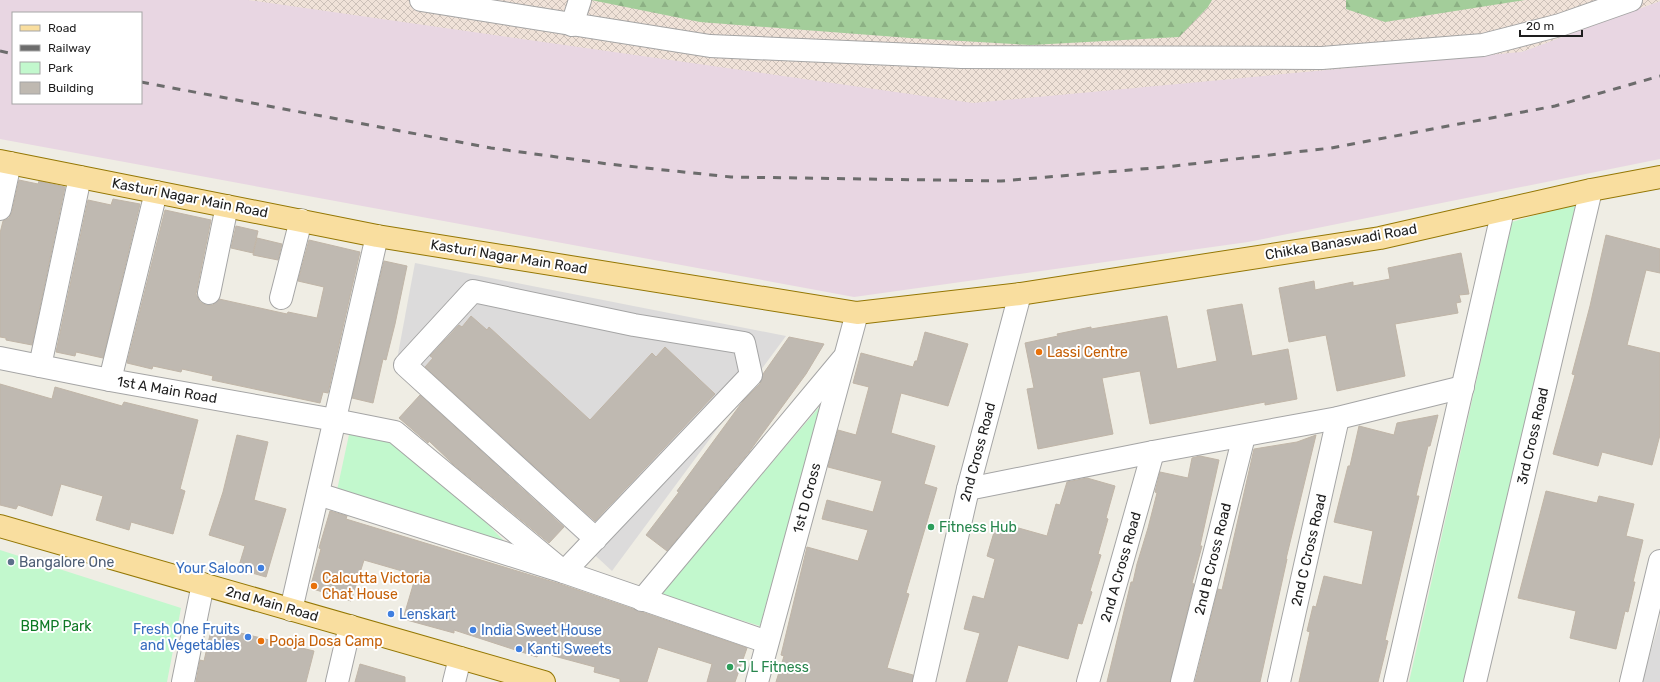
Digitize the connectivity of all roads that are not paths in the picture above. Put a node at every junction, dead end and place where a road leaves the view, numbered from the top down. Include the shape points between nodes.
1 (421, 0) edge
2 (580, 0) edge
3 (1631, 0) edge
4 (572, 25) junction
5 (5, 162) edge
6 (80, 177) junction
7 (1660, 177) edge
8 (1591, 190) junction
9 (156, 192) junction
10 (227, 206) junction
11 (0, 208) edge
12 (1503, 210) junction
13 (301, 220) junction
14 (377, 236) junction
15 (209, 293) dead end
16 (1020, 294) junction
17 (281, 298) dead end
18 (857, 313) junction
19 (847, 354) junction
20 (0, 358) edge
21 (40, 366) junction
22 (110, 380) junction
23 (1463, 387) junction
24 (1338, 418) junction
25 (335, 420) junction
26 (1244, 436) junction
27 (1153, 452) junction
28 (968, 489) junction
29 (318, 494) junction
30 (0, 526) edge
31 (596, 539) junction
32 (1660, 560) edge
33 (564, 572) junction
34 (203, 584) junction
35 (642, 600) junction
36 (291, 610) junction
37 (350, 626) junction
38 (767, 642) junction
39 (460, 658) junction
40 (184, 682) edge
41 (337, 682) edge
42 (454, 682) edge
43 (540, 682) edge
44 (757, 682) edge
45 (924, 682) edge
46 (1088, 682) edge
47 (1182, 682) edge
48 (1279, 682) edge
49 (1395, 682) edge
50 (1475, 682) edge
51 (1631, 682) edge

1 - 4 street
2 - 4 street
3 - 4 street via 1560,25 1483,45 1322,58 960,57 749,48 710,46
5 - 6 main road, Kasturi Nagar Main Road
5 - 11 street
6 - 9 main road, Kasturi Nagar Main Road
6 - 21 street
7 - 8 main road, Chikka Banaswadi Road
8 - 12 main road, Chikka Banaswadi Road
8 - 50 street, 3rd Cross Road
9 - 10 main road, Kasturi Nagar Main Road
9 - 22 street
10 - 13 main road, Kasturi Nagar Main Road
10 - 15 street
12 - 16 main road, Chikka Banaswadi Road via 1380,238
12 - 23 street
13 - 14 main road, Kasturi Nagar Main Road
13 - 17 street
14 - 18 main road, Kasturi Nagar Main Road
14 - 25 street
16 - 18 main road, Kasturi Nagar Main Road
16 - 28 street, 2nd Cross Road
18 - 19 street, 1st D Cross
19 - 35 street
19 - 38 street, 1st D Cross
20 - 21 street, 1st A Main Road
21 - 22 street, 1st A Main Road
22 - 25 street, 1st A Main Road
23 - 24 street
23 - 49 street
24 - 26 street
24 - 48 street, 2nd C Cross Road
25 - 29 street
25 - 33 street, 1st A Main Road via 395,432
26 - 27 street
26 - 47 street, 2nd B Cross Road
27 - 28 street
27 - 46 street, 2nd A Cross Road
28 - 45 street, 2nd Cross Road
29 - 33 street
29 - 36 street
30 - 34 main road, 2nd Main Road
31 - 31 street via 751,375 744,343 634,325 473,291 405,365
31 - 33 street
32 - 51 street
33 - 35 street
34 - 36 main road, 2nd Main Road
34 - 40 street
35 - 38 street
36 - 37 main road, 2nd Main Road
37 - 39 main road, 2nd Main Road
37 - 41 street
38 - 44 street, 1st D Cross
39 - 42 street
39 - 43 main road, 2nd Main Road

